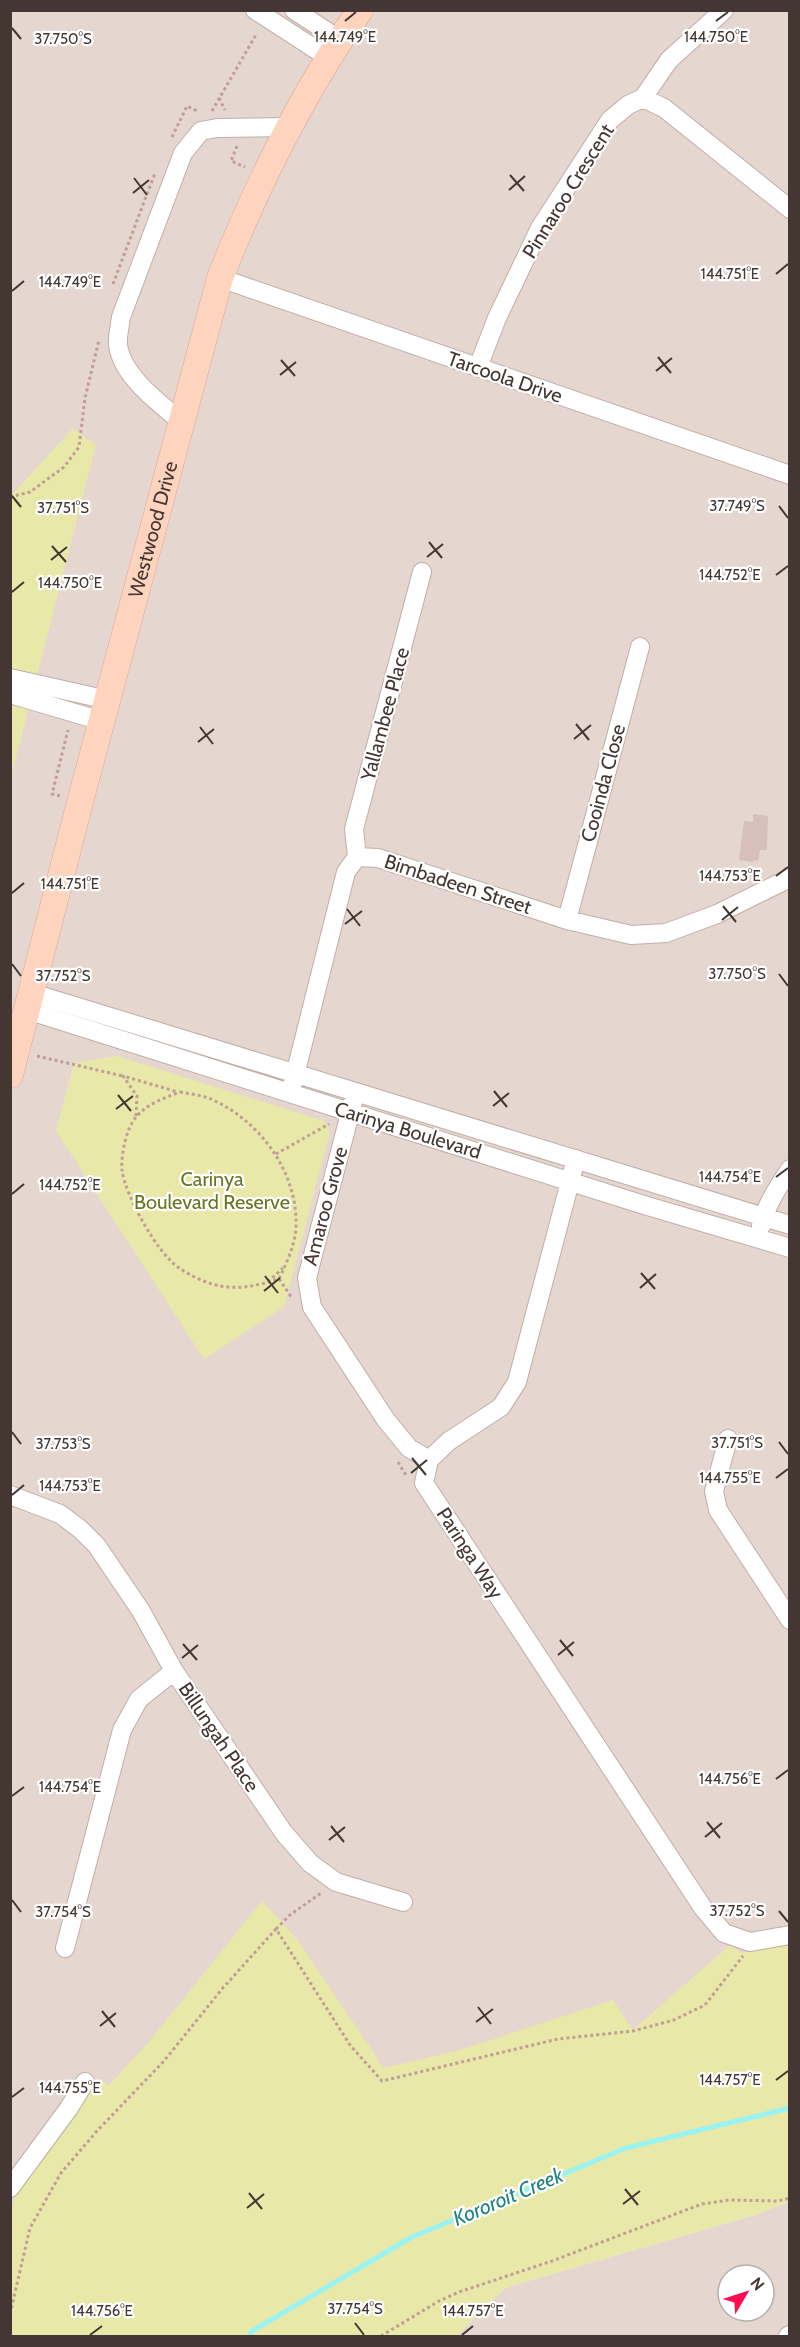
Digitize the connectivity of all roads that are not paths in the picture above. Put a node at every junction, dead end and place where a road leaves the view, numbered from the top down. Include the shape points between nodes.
1 (255, 10) edge
2 (294, 10) edge
3 (360, 10) edge
4 (724, 10) edge
5 (334, 49) junction
6 (643, 98) junction
7 (289, 127) junction
8 (789, 208) edge
9 (220, 278) junction
10 (478, 367) junction
11 (182, 423) junction
12 (789, 476) edge
13 (422, 572) dead end
14 (640, 647) dead end
15 (10, 678) edge
16 (10, 694) edge
17 (105, 710) junction
18 (357, 857) junction
19 (789, 878) edge
20 (567, 920) junction
21 (30, 1002) junction
22 (296, 1073) junction
23 (10, 1076) edge
24 (357, 1092) junction
25 (291, 1093) junction
26 (343, 1116) junction
27 (576, 1159) junction
28 (789, 1169) edge
29 (570, 1180) junction
30 (763, 1216) junction
31 (789, 1225) edge
32 (758, 1238) junction
33 (789, 1248) edge
34 (728, 1438) dead end
35 (429, 1461) junction
36 (10, 1495) edge
37 (789, 1620) edge
38 (174, 1671) junction
39 (403, 1902) dead end
40 (789, 1935) edge
41 (65, 1948) dead end
42 (85, 2082) dead end
43 (10, 2188) edge

1 - 5 street
2 - 5 street
3 - 5 street, Westwood Drive
4 - 6 street via 669,60
5 - 7 street, Westwood Drive
6 - 8 street via 664,108
6 - 10 street, Pinnaroo Crescent via 610,120 540,228
7 - 9 street, Westwood Drive
7 - 11 street via 201,131 183,153 121,317 118,346 128,371
9 - 10 street, Tarcoola Drive
9 - 11 street, Westwood Drive
10 - 12 street, Tarcoola Drive
11 - 17 street, Westwood Drive
13 - 18 street, Yallambee Place via 354,828
14 - 20 street, Cooinda Close
15 - 17 street
16 - 17 street
17 - 21 street, Westwood Drive
18 - 20 street, Bimbadeen Street via 378,858
18 - 22 street, Bimbadeen Street via 346,872
19 - 20 street, Bimbadeen Street via 717,914 666,933 631,935
21 - 22 street, Carinya Boulevard
21 - 23 street, Westwood Drive
21 - 25 street, Carinya Boulevard
22 - 24 street, Carinya Boulevard
22 - 25 street, Bimbadeen Street
24 - 26 street, Amaroo Grove
24 - 27 street, Carinya Boulevard
25 - 26 street, Carinya Boulevard
26 - 29 street, Carinya Boulevard
26 - 35 street, Amaroo Grove via 307,1278 312,1307 386,1420 409,1448
27 - 29 street
27 - 30 street, Carinya Boulevard
28 - 30 street
29 - 32 street, Carinya Boulevard
29 - 35 street via 517,1382 501,1407 449,1441
30 - 31 street, Carinya Boulevard
30 - 32 street
32 - 33 street, Carinya Boulevard
34 - 37 street via 714,1491 718,1510
35 - 40 street, Paringa Way via 424,1483 697,1898 724,1933 750,1942
36 - 38 street, Billungah Place via 60,1514 80,1528 141,1611
38 - 39 street, Billungah Place via 284,1833 310,1863 336,1882
38 - 41 street via 139,1700 122,1730
42 - 43 street

